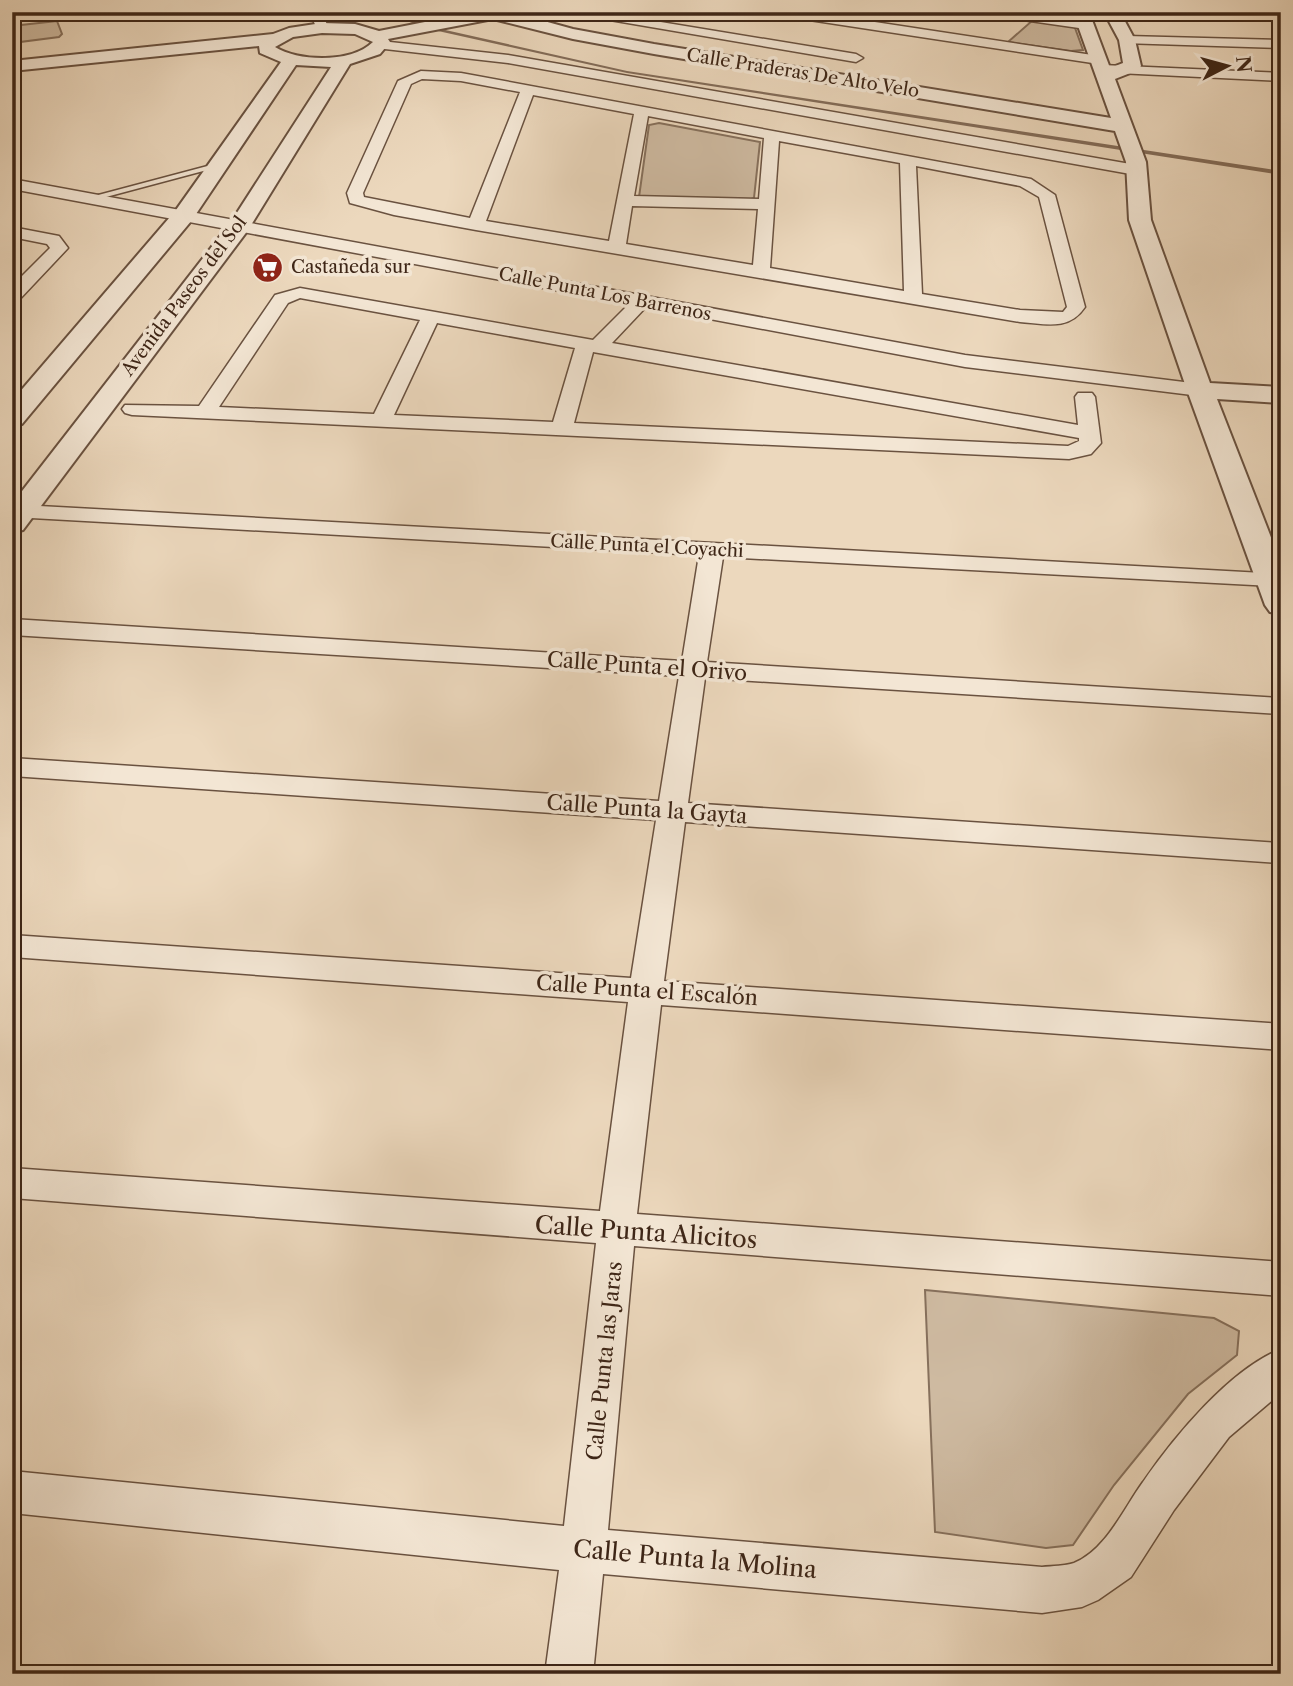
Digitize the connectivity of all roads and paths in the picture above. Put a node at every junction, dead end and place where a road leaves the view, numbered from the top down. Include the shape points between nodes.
1 (309, 12) edge
2 (449, 12) edge
3 (783, 12) edge
4 (996, 12) edge
5 (1112, 12) edge
6 (1202, 12) edge
7 (488, 14) edge
8 (606, 14) edge
9 (1281, 14) edge
10 (919, 18) dead end
11 (1084, 18) edge
12 (322, 28) junction
13 (900, 31) junction
14 (384, 34) junction
15 (1127, 40) junction
16 (1281, 44) edge
17 (271, 46) junction
18 (867, 51) junction
19 (291, 60) junction
20 (344, 60) junction
21 (12, 66) edge
22 (1112, 69) junction
23 (823, 76) junction
24 (1281, 77) edge
25 (39, 81) dead end
26 (527, 89) junction
27 (744, 101) junction
28 (642, 111) junction
29 (716, 125) junction
30 (1124, 130) junction
31 (772, 135) junction
32 (908, 160) junction
33 (219, 166) junction
34 (1136, 166) junction
35 (12, 184) edge
36 (91, 198) junction
37 (625, 201) junction
38 (766, 204) junction
39 (184, 215) junction
40 (240, 225) junction
41 (476, 225) junction
42 (12, 232) edge
43 (616, 249) junction
44 (761, 273) junction
45 (20, 280) edge
46 (12, 297) edge
47 (618, 297) junction
48 (913, 298) junction
49 (642, 301) junction
50 (431, 317) junction
51 (585, 345) junction
52 (1200, 390) junction
53 (1281, 395) edge
54 (1086, 397) dead end
55 (132, 410) dead end
56 (205, 413) junction
57 (12, 418) edge
58 (381, 421) junction
59 (562, 429) junction
60 (1091, 434) junction
61 (17, 518) edge
62 (712, 549) junction
63 (1276, 592) edge
64 (12, 627) edge
65 (693, 669) junction
66 (1281, 706) edge
67 (12, 767) edge
68 (672, 810) junction
69 (1281, 853) edge
70 (12, 946) edge
71 (647, 990) junction
72 (1281, 1037) edge
73 (12, 1183) edge
74 (617, 1230) junction
75 (1281, 1279) edge
76 (1281, 1368) edge
77 (12, 1492) edge
78 (585, 1550) junction
79 (569, 1674) edge

1 - 12 street via 319,18
2 - 14 street
3 - 13 street
4 - 11 street
5 - 15 street
6 - 9 street
7 - 14 street
7 - 23 street, Calle Praderas De Alto Velo via 573,34
8 - 18 street
10 - 13 street
11 - 22 street
12 - 14 street
12 - 17 street via 299,31
13 - 18 street
13 - 22 street
14 - 20 street via 372,52
14 - 27 street
15 - 16 street
15 - 22 street
17 - 19 street
17 - 21 street
17 - 25 street
18 - 23 street
19 - 20 street
19 - 33 street
20 - 40 street, Avenida Paseos del Sol
22 - 24 street
22 - 30 street
23 - 30 street, Calle Praderas De Alto Velo
26 - 28 street
26 - 41 street
26 - 41 street via 461,77 411,77 405,81 355,193 356,200 371,206
27 - 29 street
27 - 34 street
28 - 29 street
28 - 37 street
29 - 31 street
30 - 34 street
31 - 32 street
31 - 38 street
32 - 48 street
32 - 48 street via 1011,178 1047,195 1076,306 1069,316 1053,319
33 - 36 lane
33 - 39 street
34 - 52 street via 1140,220
35 - 36 street, Calle Punta Los Barrenos
36 - 39 street, Calle Punta Los Barrenos
37 - 38 street
37 - 43 street
38 - 44 street
39 - 40 street, Calle Punta Los Barrenos
39 - 57 street
40 - 47 street, Calle Punta Los Barrenos
40 - 61 street, Avenida Paseos del Sol
41 - 43 street
42 - 45 street via 58,243 59,248
43 - 44 street
44 - 48 street
45 - 46 street
47 - 49 street, Calle Punta Los Barrenos
47 - 51 street via 595,320
49 - 51 street
49 - 52 street, Calle Punta Los Barrenos via 965,361
50 - 51 street
50 - 56 street via 300,293 287,295
50 - 58 street
51 - 59 street
51 - 60 street
52 - 53 street
52 - 63 street
54 - 60 street
55 - 56 street
56 - 58 street
58 - 59 street
59 - 60 street via 1069,453 1090,443
61 - 62 street, Calle Punta el Coyachi
62 - 63 street, Calle Punta el Coyachi
62 - 65 street, Calle Punta las Jaras
64 - 65 street, Calle Punta el Orivo
65 - 66 street, Calle Punta el Orivo
65 - 68 street, Calle Punta las Jaras
67 - 68 street, Calle Punta la Gayta
68 - 69 street, Calle Punta la Gayta
68 - 71 street, Calle Punta las Jaras
70 - 71 street, Calle Punta el Escalón
71 - 72 street, Calle Punta el Escalón
71 - 74 street, Calle Punta las Jaras
73 - 74 street, Calle Punta Alicitos
74 - 75 street, Calle Punta Alicitos
74 - 78 street, Calle Punta las Jaras
76 - 78 street, Calle Punta la Molina via 1214,1423 1115,1561 1082,1584 1042,1590
77 - 78 street, Calle Punta la Molina
78 - 79 street, Calle Punta las Jaras

